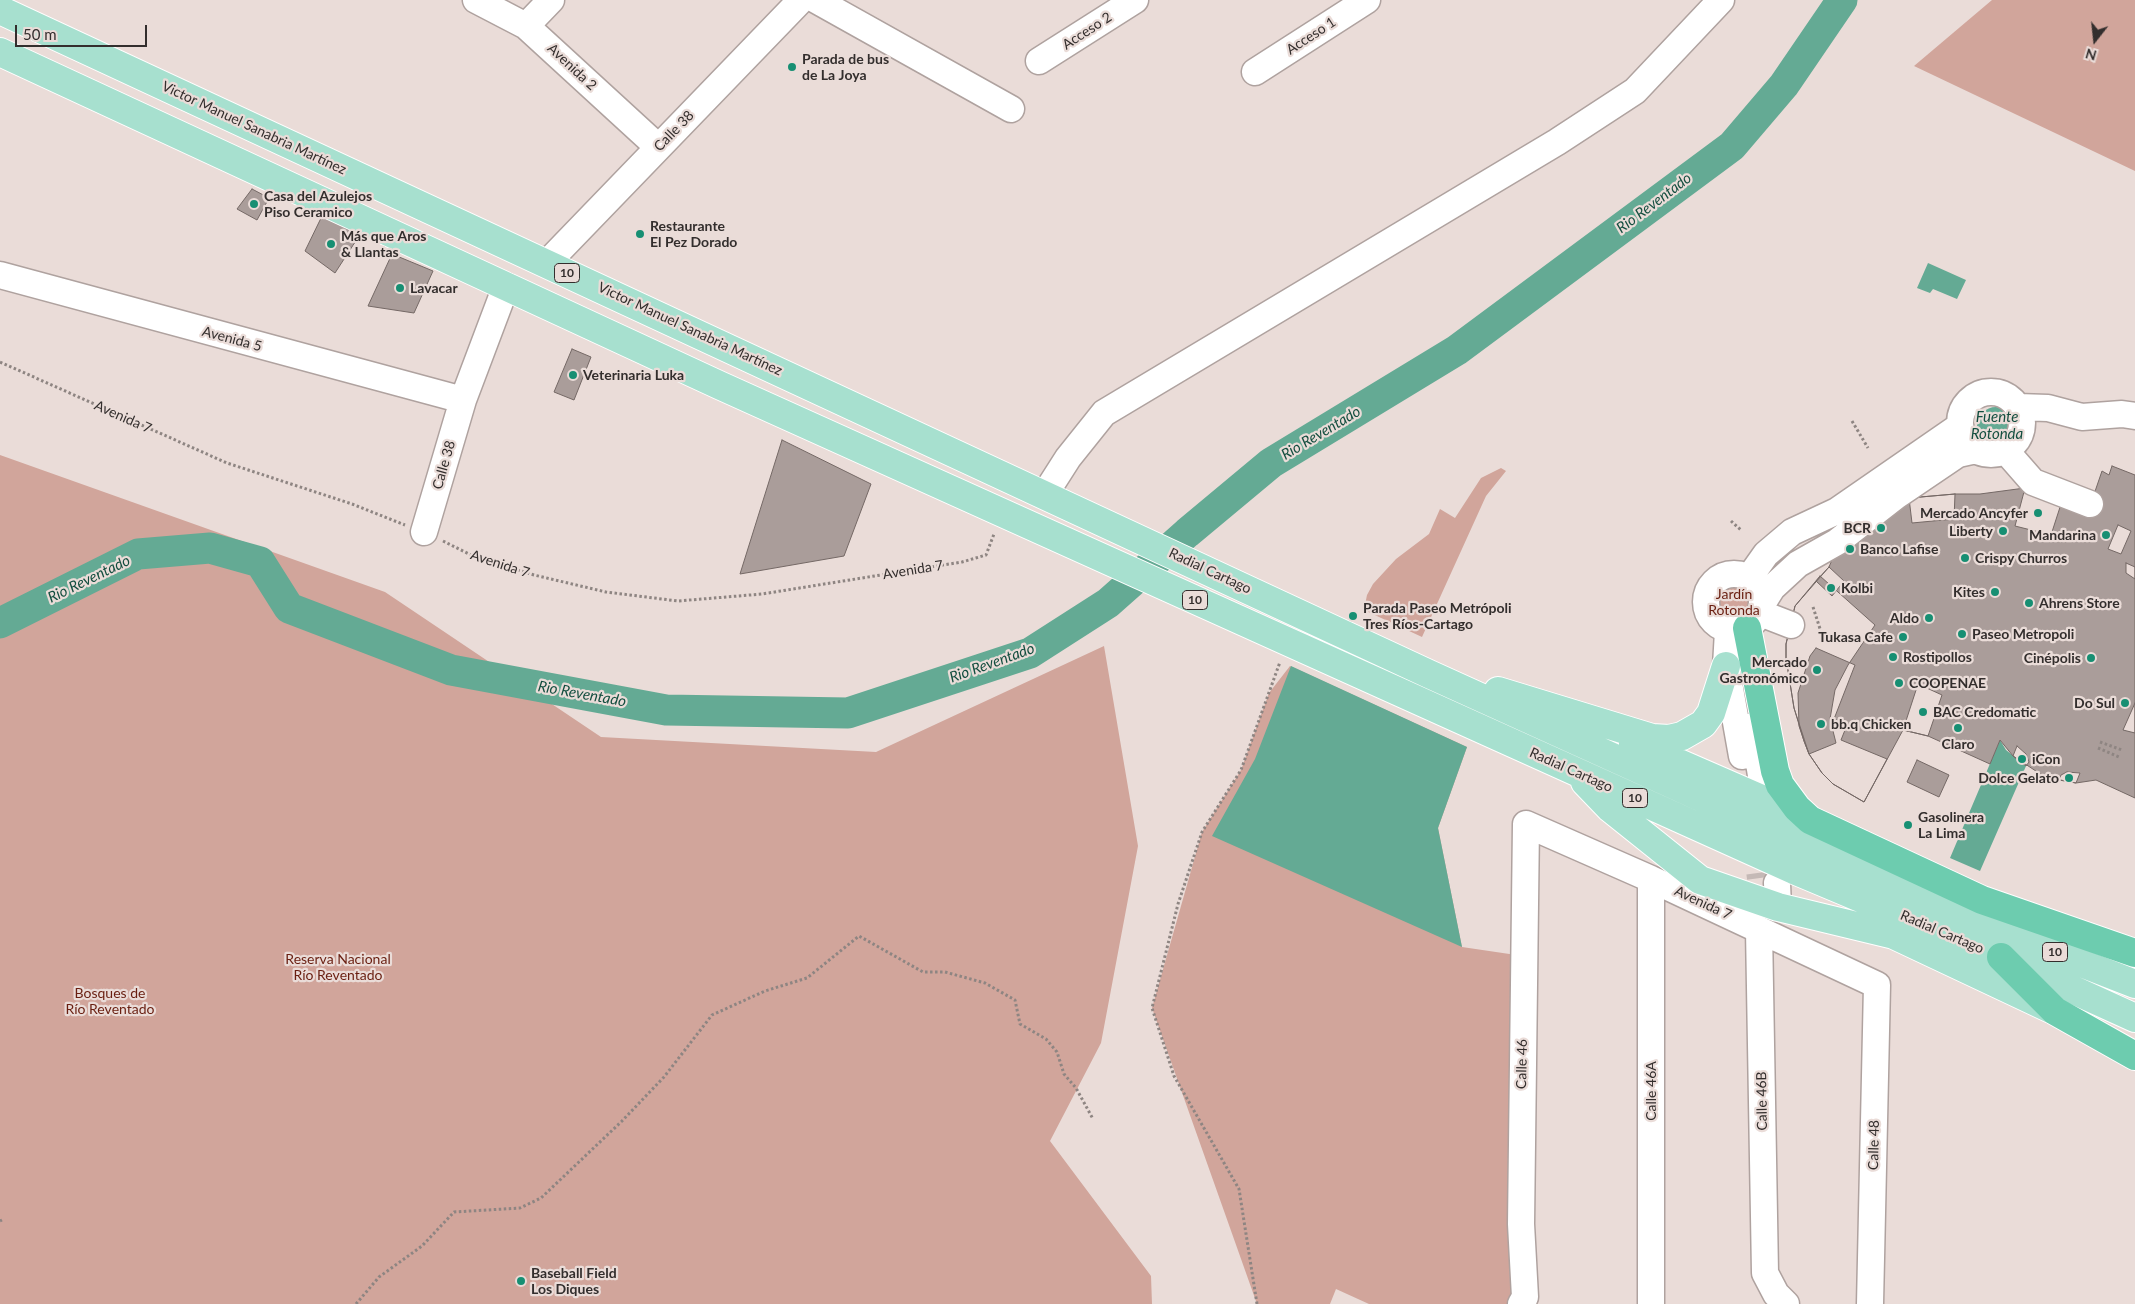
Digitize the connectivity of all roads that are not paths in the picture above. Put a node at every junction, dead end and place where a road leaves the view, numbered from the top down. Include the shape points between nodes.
1 (476, 0) edge
2 (551, 0) edge
3 (801, 0) edge
4 (816, 0) edge
5 (1135, 0) edge
6 (1367, 0) edge
7 (1721, 0) edge
8 (0, 10) edge
9 (526, 26) junction
10 (0, 52) edge
11 (1039, 61) dead end
12 (1255, 72) dead end
13 (1010, 109) dead end
14 (658, 147) junction
15 (547, 263) junction
16 (0, 276) edge
17 (506, 286) junction
18 (719, 385) junction
19 (464, 400) junction
20 (854, 405) junction
21 (2018, 407) junction
22 (2135, 416) edge
23 (1960, 426) junction
24 (1976, 450) junction
25 (2005, 450) junction
26 (1045, 494) junction
27 (2090, 504) dead end
28 (424, 532) road end
29 (1135, 536) joint
30 (1749, 578) junction
31 (1747, 621) junction
32 (1791, 625) dead end
33 (1726, 666) junction
34 (1429, 674) junction
35 (1534, 700) junction
36 (1573, 770) junction
37 (1810, 820) junction
38 (1526, 824) joint
39 (1652, 879) junction
40 (1759, 930) junction
41 (2135, 953) edge
42 (2001, 957) junction
43 (2135, 984) edge
44 (1877, 986) joint
45 (2055, 1011) junction
46 (2135, 1018) edge
47 (2135, 1056) edge
48 (1524, 1302) edge
49 (1650, 1304) edge
50 (1786, 1304) edge
51 (1870, 1304) edge

1 - 9 street, Avenida 2
2 - 9 street
3 - 14 street, Calle 38
4 - 13 street
5 - 11 street, Acceso 2
6 - 12 street, Acceso 1
7 - 26 street via 1635,91 1557,142 1104,414 1068,458
8 - 15 main road, Victor Manuel Sanabria Martínez / 10
9 - 14 street, Avenida 2
10 - 17 main road, 10
14 - 15 street, Calle 38
15 - 20 main road, Victor Manuel Sanabria Martínez / 10
16 - 19 street, Avenida 5
17 - 18 main road, 10
17 - 19 street, Calle 38
18 - 20 main road via 731,378 746,378 771,384 833,412 848,412
18 - 36 main road, Radial Cartago / 10
19 - 28 street, Calle 38
20 - 26 main road, Victor Manuel Sanabria Martínez / 10
21 - 22 street via 2048,408 2082,417
21 - 23 street via 2002,394 1981,393 1965,406
21 - 25 street via 2021,416 2019,436
23 - 24 street via 1963,436
23 - 30 street via 1837,511 1792,532 1766,554
24 - 25 street via 1986,453
24 - 31 street via 1958,454 1837,542 1798,564 1772,588
25 - 27 street via 2033,482
26 - 29 main road, Victor Manuel Sanabria Martínez / 10
29 - 34 main road, Radial Cartago / 10
30 - 31 street via 1761,594
30 - 31 street via 1731,574 1714,581 1705,605 1712,622
31 - 32 street
31 - 33 street
31 - 33 street via 1756,792
31 - 37 highway via 1775,771 1780,785
33 - 35 main road via 1711,713 1703,724 1682,736 1669,739 1652,738
34 - 35 main road
34 - 43 main road, Radial Cartago / 10 via 1974,921
35 - 37 main road
36 - 42 main road, Radial Cartago / 10 via 1794,870
36 - 45 main road via 1610,808 1700,880 1769,892 1894,935
37 - 41 highway via 1982,900
38 - 39 street, Avenida 7
38 - 48 street, Calle 46 via 1521,1214
39 - 40 street, Avenida 7
39 - 49 street, Calle 46A
40 - 44 street, Avenida 7
40 - 50 street, Calle 46B via 1765,1272 1776,1294
42 - 45 highway
42 - 46 main road, Radial Cartago / 10
44 - 51 street, Calle 48
45 - 47 highway

